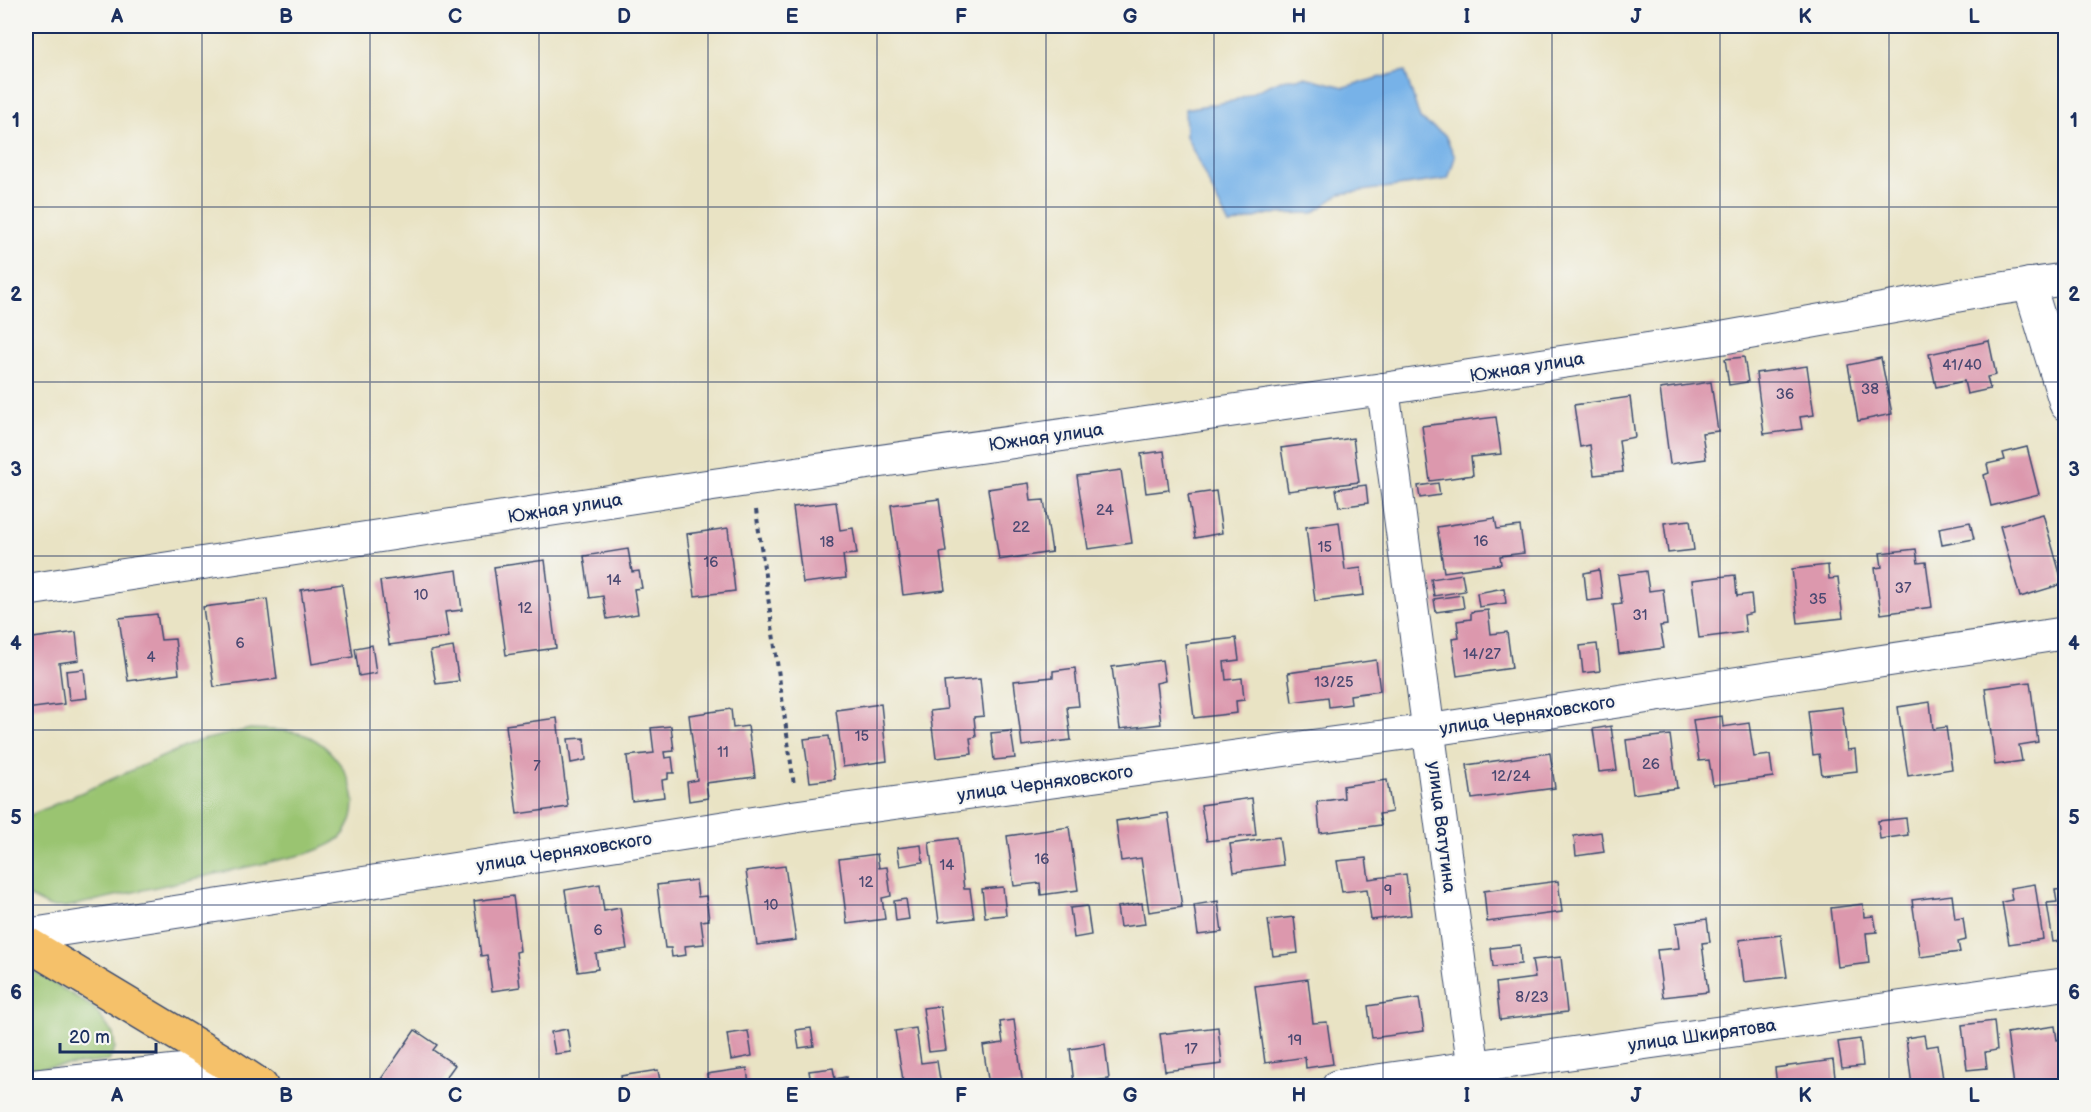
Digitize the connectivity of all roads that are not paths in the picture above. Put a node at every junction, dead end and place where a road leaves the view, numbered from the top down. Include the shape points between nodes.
1 (2066, 279) edge
2 (2029, 284) junction
3 (1383, 389) junction
4 (2066, 405) edge
5 (26, 590) edge
6 (2066, 633) edge
7 (1430, 730) junction
8 (26, 935) edge
9 (26, 943) edge
10 (2066, 984) edge
11 (229, 1065) junction
12 (1475, 1077) edge
13 (32, 1086) edge
14 (261, 1086) edge
15 (1338, 1086) edge

1 - 2 street, Южная улица
2 - 3 street, Южная улица via 1721,338
2 - 4 street
3 - 5 street, Южная улица via 752,479
3 - 7 street, улица Ватутина
6 - 7 street, улица Черняховского
7 - 8 street, улица Черняховского via 799,816
7 - 12 street, улица Ватутина
9 - 11 main road
10 - 12 street, улица Шкирятова
11 - 13 street
11 - 14 main road
12 - 15 street, улица Шкирятова

